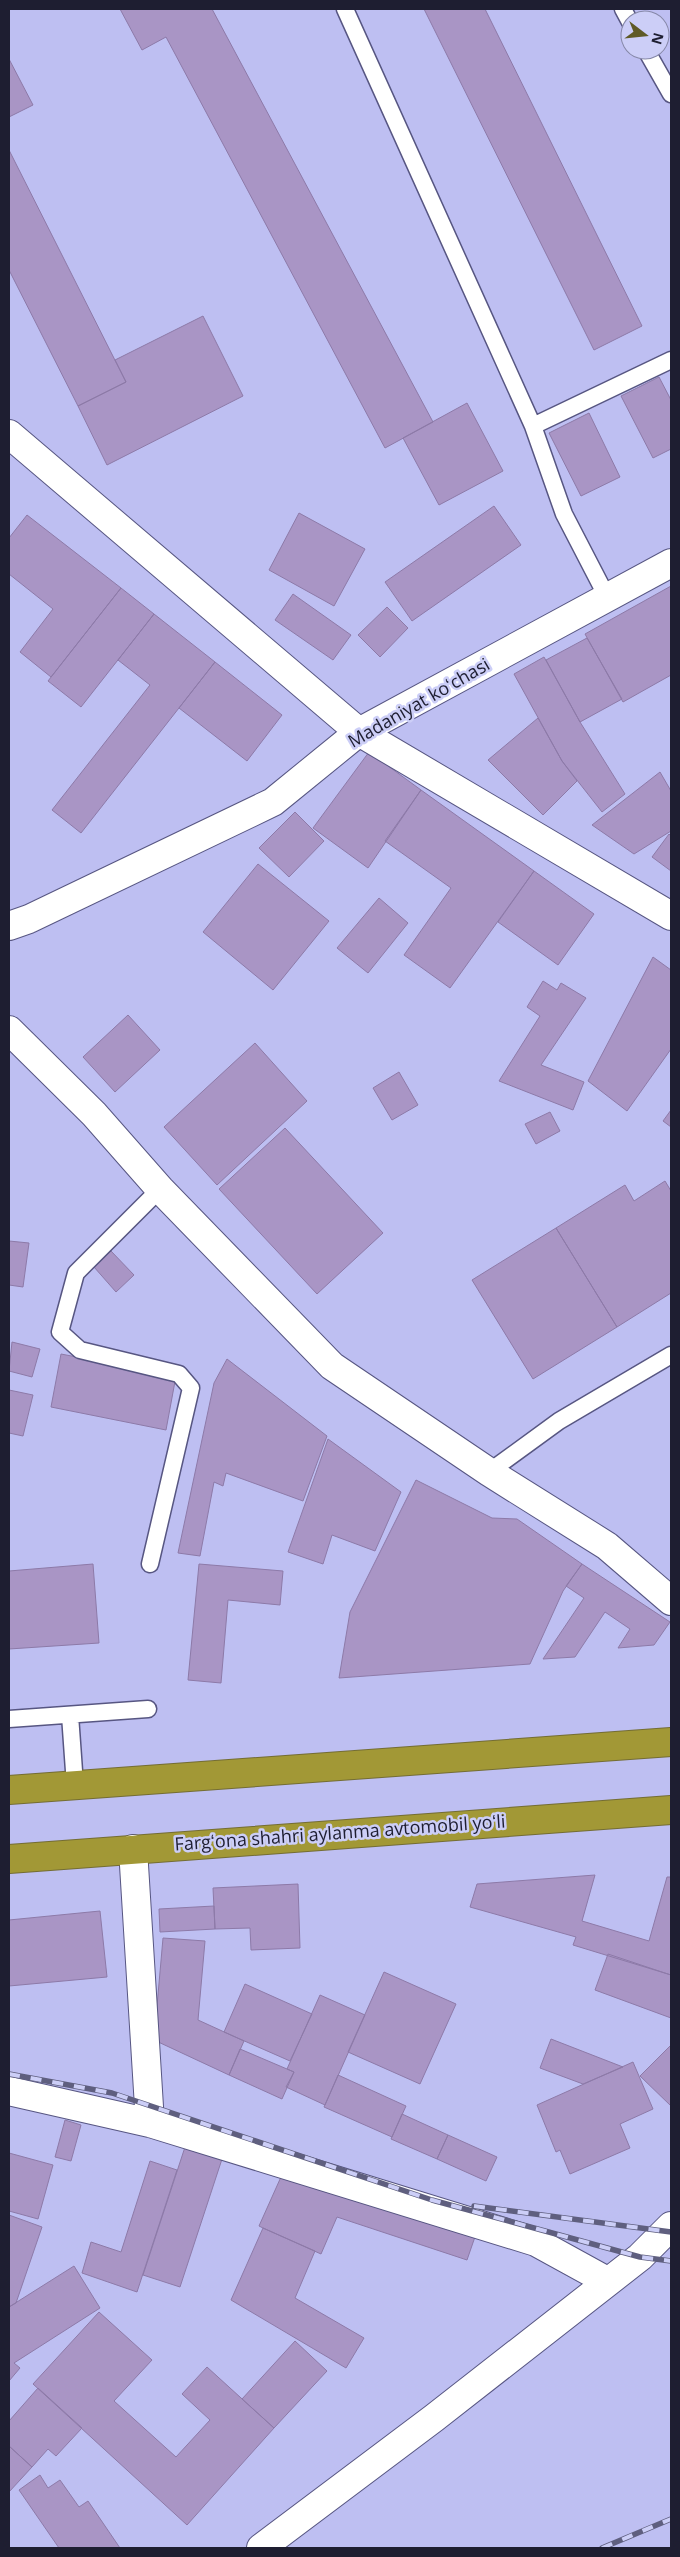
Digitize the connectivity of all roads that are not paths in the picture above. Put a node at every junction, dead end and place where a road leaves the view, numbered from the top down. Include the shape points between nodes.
1 (344, 9) edge
2 (652, 60) edge
3 (671, 94) edge
4 (671, 360) edge
5 (533, 426) junction
6 (9, 434) edge
7 (671, 563) edge
8 (608, 599) junction
9 (359, 732) junction
10 (671, 916) edge
11 (9, 926) edge
12 (9, 1030) edge
13 (160, 1189) junction
14 (671, 1355) edge
15 (489, 1472) junction
16 (150, 1564) dead end
17 (671, 1601) edge
18 (148, 1708) dead end
19 (70, 1715) junction
20 (9, 1719) edge
21 (671, 1742) edge
22 (75, 1784) junction
23 (9, 1790) edge
24 (671, 1810) edge
25 (134, 1849) junction
26 (9, 1859) edge
27 (9, 2090) edge
28 (150, 2123) junction
29 (671, 2226) edge
30 (607, 2281) junction
31 (261, 2548) edge

1 - 5 lane
2 - 3 lane
4 - 5 lane
5 - 8 lane via 564,514
6 - 9 street
7 - 8 street, Madaniyat koʻchasi
8 - 9 street, Madaniyat koʻchasi
9 - 10 street
9 - 11 street, Madaniyat koʻchasi via 273,802
12 - 13 street via 94,1114
13 - 15 street via 332,1366
13 - 16 lane via 76,1274 60,1332 80,1350 178,1374 191,1388
14 - 15 lane via 559,1420
15 - 17 street via 607,1546
18 - 19 lane
19 - 20 lane
19 - 22 lane
21 - 22 highway
22 - 23 highway
24 - 25 highway, Fargʻona shahri aylanma avtomobil yoʻli
25 - 26 highway, Fargʻona shahri aylanma avtomobil yoʻli
25 - 28 street
27 - 28 street
28 - 30 street via 536,2242
29 - 30 street via 640,2257
30 - 31 street via 434,2418

